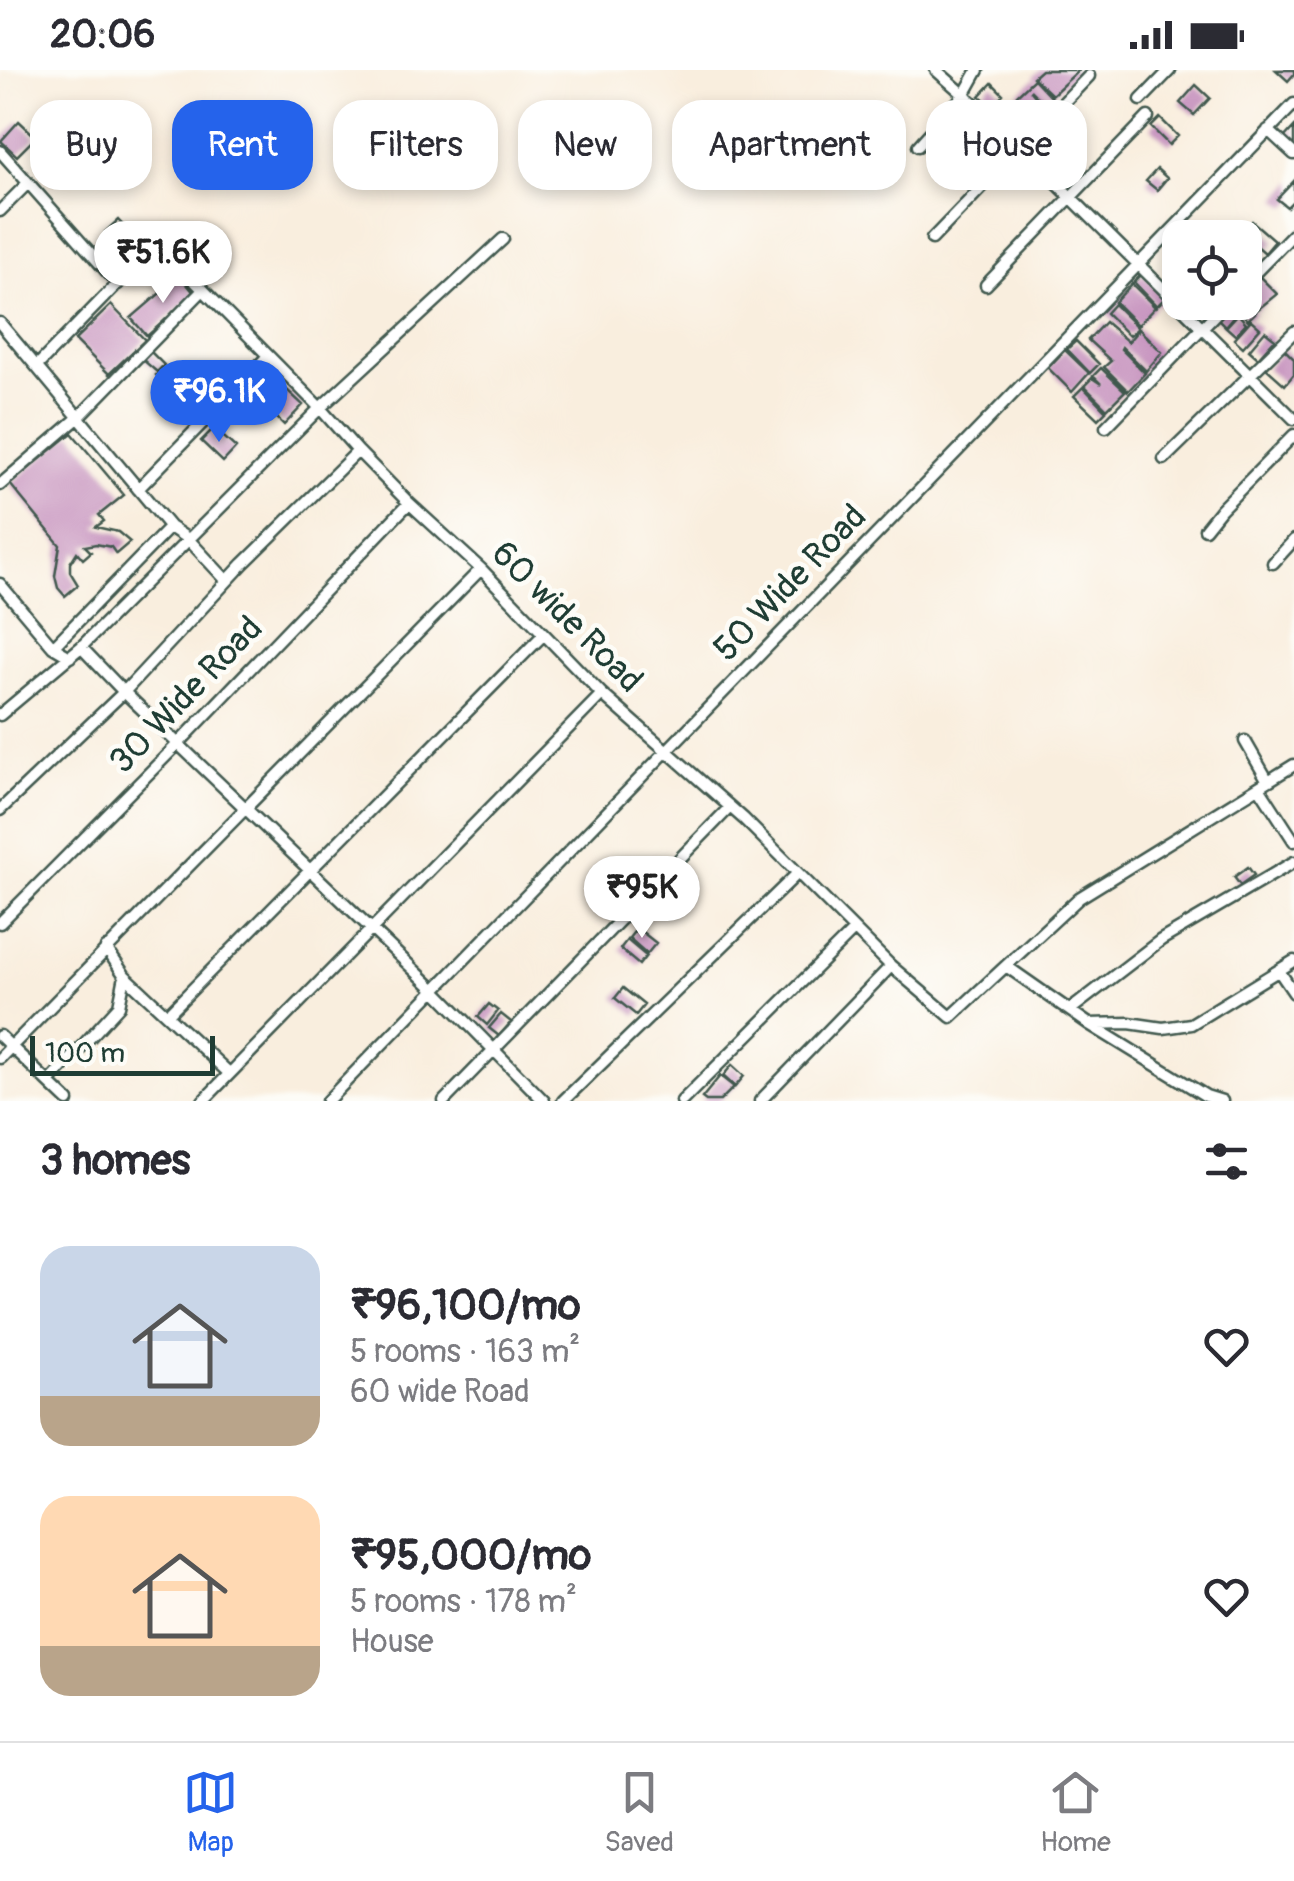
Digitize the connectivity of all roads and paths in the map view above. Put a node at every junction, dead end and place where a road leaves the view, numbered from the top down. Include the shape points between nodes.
1 (936, 70) edge
2 (978, 70) edge
3 (1170, 70) edge
4 (1089, 76) dead end
5 (964, 95) junction
6 (969, 100) edge
7 (1066, 100) edge
8 (1141, 100) dead end
9 (1294, 104) edge
10 (1148, 117) dead end
11 (1268, 130) junction
12 (918, 146) dead end
13 (0, 151) edge
14 (1294, 154) edge
15 (28, 183) junction
16 (979, 190) edge
17 (1064, 190) edge
18 (1071, 197) junction
19 (0, 211) edge
20 (1294, 233) edge
21 (932, 239) dead end
22 (503, 240) dead end
23 (1138, 264) junction
24 (1262, 266) edge
25 (118, 284) junction
26 (986, 285) dead end
27 (202, 290) junction
28 (1210, 320) edge
29 (0, 323) edge
30 (1201, 329) junction
31 (1294, 332) edge
32 (268, 356) junction
33 (37, 366) junction
34 (1250, 377) junction
35 (320, 408) junction
36 (79, 417) junction
37 (1294, 420) edge
38 (1106, 428) dead end
39 (1294, 435) edge
40 (358, 451) junction
41 (1164, 459) dead end
42 (0, 485) edge
43 (138, 488) junction
44 (409, 503) junction
45 (170, 527) junction
46 (1205, 529) dead end
47 (188, 539) junction
48 (1294, 540) edge
49 (1273, 563) dead end
50 (480, 569) junction
51 (227, 581) junction
52 (0, 584) edge
53 (544, 634) junction
54 (53, 647) junction
55 (81, 647) junction
56 (70, 657) junction
57 (124, 692) junction
58 (602, 694) junction
59 (0, 715) edge
60 (1246, 741) dead end
61 (179, 744) junction
62 (666, 751) junction
63 (1294, 765) edge
64 (1264, 784) junction
65 (730, 806) junction
66 (246, 809) junction
67 (0, 810) edge
68 (1294, 841) edge
69 (1294, 862) edge
70 (310, 871) junction
71 (798, 873) junction
72 (0, 923) edge
73 (371, 930) junction
74 (854, 930) junction
75 (106, 948) junction
76 (1294, 961) edge
77 (892, 966) junction
78 (1006, 966) junction
79 (1279, 970) junction
80 (124, 976) junction
81 (434, 989) junction
82 (1294, 993) edge
83 (1070, 1010) junction
84 (167, 1015) junction
85 (1089, 1024) junction
86 (0, 1036) edge
87 (11, 1046) junction
88 (493, 1049) junction
89 (0, 1058) edge
90 (229, 1074) junction
91 (48, 1082) junction
92 (1207, 1098) edge
93 (68, 1101) edge
94 (202, 1101) edge
95 (327, 1101) edge
96 (444, 1101) edge
97 (544, 1101) edge
98 (563, 1101) edge
99 (682, 1101) edge
100 (760, 1101) edge
101 (1222, 1101) edge

1 - 5 street
2 - 5 street
3 - 8 street
4 - 7 street
5 - 6 street
5 - 12 street
9 - 11 street, 50 Wide Road
10 - 18 street
11 - 14 street
11 - 23 street, 50 Wide Road
13 - 15 street
15 - 19 street
15 - 25 street
16 - 21 street
17 - 18 street
18 - 23 street
18 - 26 street
20 - 24 street
22 - 35 street
23 - 30 street
23 - 62 street, 50 Wide Road
25 - 27 street, 60 wide Road via 156,242
25 - 33 street
27 - 32 street, 60 wide Road
27 - 36 street
28 - 30 street
29 - 33 street
30 - 34 street
30 - 38 street
31 - 34 street
32 - 35 street, 60 wide Road
32 - 43 street
33 - 36 street
34 - 37 street
34 - 41 street
35 - 40 street, 60 wide Road
35 - 47 street
36 - 42 street
36 - 43 street
39 - 46 street
40 - 44 street, 60 wide Road
40 - 51 street
43 - 45 street
44 - 50 street, 60 wide Road
44 - 61 street, 30 Wide Road
45 - 47 street
45 - 54 street
47 - 51 street
47 - 55 street
48 - 49 street
50 - 53 street, 60 wide Road
50 - 66 street
51 - 57 street
52 - 54 street
53 - 58 street, 60 wide Road
53 - 70 street
54 - 56 street
55 - 56 street
55 - 57 street
56 - 59 street
57 - 61 street
57 - 67 street
58 - 62 street, 60 wide Road
58 - 73 street
60 - 64 street
61 - 66 street
61 - 72 street, 30 Wide Road
62 - 65 street, 60 wide Road
62 - 81 street, 50 Wide Road
63 - 64 street
64 - 68 street
64 - 78 street via 1079,898
65 - 71 street, 60 wide Road
65 - 88 street
66 - 70 street
66 - 75 street
69 - 83 street via 1161,940
70 - 73 street
70 - 84 street
71 - 74 street, 60 wide Road
71 - 98 street
73 - 81 street
73 - 90 street
74 - 77 street, 60 wide Road
74 - 99 street
75 - 80 street
75 - 87 street
76 - 79 street
77 - 78 street, 60 wide Road via 951,1017
77 - 100 street
78 - 83 street
79 - 82 street
79 - 85 street via 1191,1024
80 - 84 street
80 - 91 street via 119,1006
81 - 88 street
81 - 95 street, 50 Wide Road
83 - 85 street
84 - 90 street
85 - 92 street
86 - 87 street
87 - 89 street
87 - 91 street
88 - 96 street
88 - 97 street
90 - 94 street
91 - 93 street
92 - 101 street

